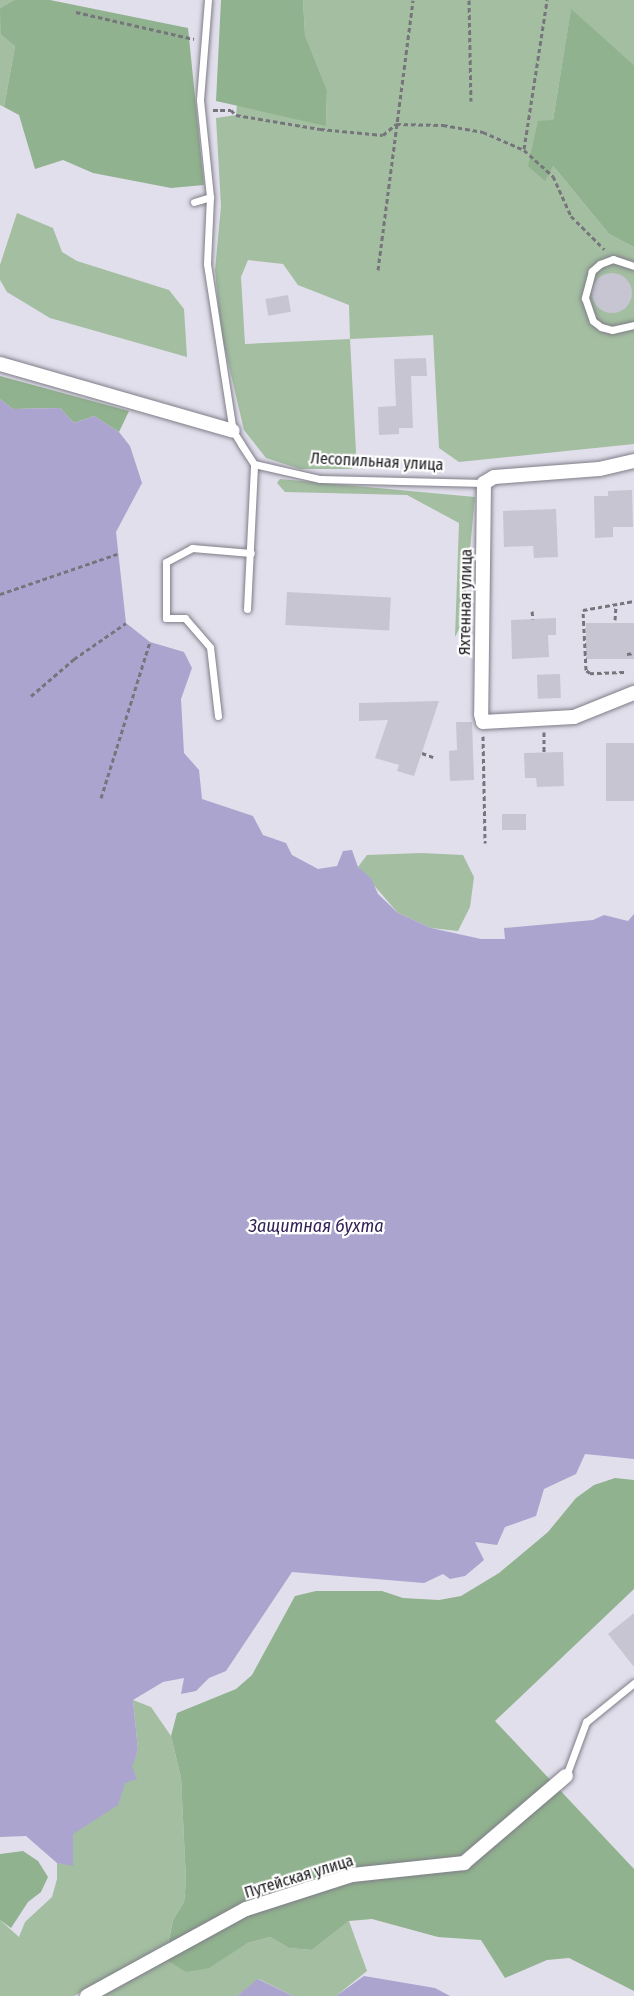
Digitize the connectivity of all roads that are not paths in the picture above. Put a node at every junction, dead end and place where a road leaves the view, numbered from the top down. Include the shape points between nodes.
1 (208, 0) edge
2 (210, 197) junction
3 (195, 202) dead end
4 (634, 266) edge
5 (634, 325) edge
6 (0, 364) edge
7 (233, 430) junction
8 (634, 461) edge
9 (254, 464) junction
10 (484, 483) junction
11 (251, 554) junction
12 (248, 609) dead end
13 (634, 693) edge
14 (218, 716) dead end
15 (634, 1683) edge
16 (566, 1776) joint
17 (87, 1996) edge

1 - 2 lane via 202,111
2 - 3 lane
2 - 7 lane via 207,264 211,306
4 - 5 lane via 613,259 591,271 586,285 588,309 601,327 612,330
6 - 7 street
7 - 9 lane
8 - 10 street, Лесопильная улица via 599,470 494,477
9 - 10 lane, Лесопильная улица via 320,479
9 - 11 lane
10 - 13 street, Яхтенная улица via 483,722 574,717
11 - 12 lane
11 - 14 lane via 192,548 166,562 166,618 185,618 210,647
15 - 16 lane via 586,1722
16 - 17 street, Путейская улица via 464,1863 352,1875 246,1909

